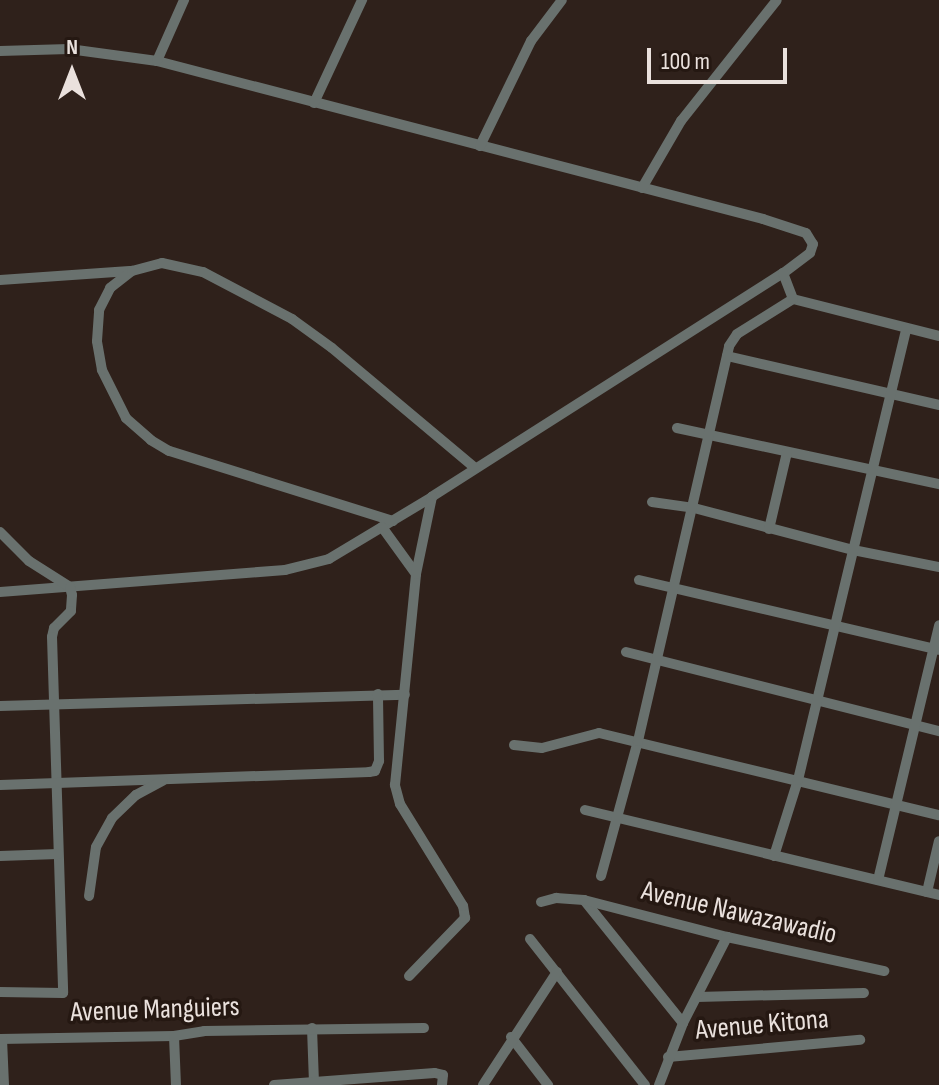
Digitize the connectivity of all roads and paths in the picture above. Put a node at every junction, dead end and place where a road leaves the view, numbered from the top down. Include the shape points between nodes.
1 (184, 0) edge
2 (362, 0) edge
3 (562, 0) edge
4 (777, 0) edge
5 (0, 51) edge
6 (157, 61) junction
7 (314, 103) junction
8 (480, 146) junction
9 (642, 188) junction
10 (132, 271) junction
11 (783, 273) junction
12 (0, 280) edge
13 (793, 299) junction
14 (906, 329) junction
15 (939, 336) edge
16 (727, 356) junction
17 (890, 393) junction
18 (939, 405) edge
19 (677, 428) dead end
20 (710, 434) junction
21 (787, 452) junction
22 (475, 468) junction
23 (870, 469) junction
24 (939, 484) edge
25 (432, 497) junction
26 (652, 502) dead end
27 (694, 508) junction
28 (393, 521) junction
29 (382, 527) junction
30 (769, 529) junction
31 (0, 532) edge
32 (853, 550) junction
33 (939, 567) edge
34 (416, 574) junction
35 (639, 580) dead end
36 (675, 586) junction
37 (70, 587) junction
38 (0, 592) edge
39 (939, 625) edge
40 (835, 628) junction
41 (936, 649) edge
42 (626, 652) dead end
43 (654, 661) junction
44 (378, 694) junction
45 (405, 695) junction
46 (817, 702) junction
47 (0, 706) edge
48 (54, 706) junction
49 (916, 725) junction
50 (939, 731) edge
51 (638, 741) junction
52 (514, 745) dead end
53 (167, 779) junction
54 (798, 780) junction
55 (56, 782) junction
56 (0, 785) edge
57 (898, 805) junction
58 (585, 810) dead end
59 (939, 815) edge
60 (616, 817) junction
61 (939, 841) edge
62 (58, 854) junction
63 (0, 856) edge
64 (774, 856) junction
65 (601, 876) dead end
66 (878, 880) junction
67 (927, 892) junction
68 (939, 895) edge
69 (89, 896) dead end
70 (584, 900) junction
71 (541, 902) dead end
72 (727, 937) junction
73 (530, 939) dead end
74 (884, 971) dead end
75 (557, 972) junction
76 (409, 976) dead end
77 (0, 992) edge
78 (864, 993) dead end
79 (697, 997) junction
80 (683, 1023) junction
81 (312, 1028) junction
82 (424, 1028) dead end
83 (174, 1036) junction
84 (511, 1037) junction
85 (1, 1039) edge
86 (860, 1040) dead end
87 (668, 1057) junction
88 (314, 1082) junction
89 (4, 1085) edge
90 (176, 1085) edge
91 (274, 1085) edge
92 (442, 1085) edge
93 (483, 1085) edge
94 (548, 1085) edge
95 (645, 1085) edge
96 (659, 1085) edge

1 - 6 street
2 - 7 street
3 - 8 street via 531,41
4 - 9 street via 681,121
5 - 6 street via 69,49
6 - 7 street
7 - 8 street
8 - 9 street
9 - 11 street via 806,233 813,244 810,253
10 - 12 street
10 - 22 street via 162,263 182,265 292,319
10 - 28 street via 110,288 99,310 97,341 102,370 126,418 169,451
11 - 13 street
11 - 22 street
13 - 14 street
13 - 16 street via 737,334
14 - 15 street
14 - 17 street
16 - 17 street
16 - 20 street
17 - 18 street
17 - 23 street
19 - 20 street
20 - 21 street
20 - 27 street
21 - 23 street
21 - 30 street
22 - 25 street
23 - 24 street
23 - 32 street
25 - 28 street
25 - 34 street
26 - 27 street
27 - 30 street
27 - 36 street
28 - 29 street
29 - 34 street
29 - 37 street via 306,567
30 - 32 street
31 - 37 street via 29,561
32 - 33 street
32 - 40 street
34 - 45 street
35 - 36 street
36 - 40 street
36 - 43 street
37 - 38 street
37 - 48 street via 71,611 52,637
39 - 41 street
40 - 41 street
40 - 46 street
41 - 49 street
42 - 43 street
43 - 46 street
43 - 51 street
44 - 45 street
44 - 48 street
44 - 53 street via 375,771
45 - 76 street via 396,795 463,906 465,918
46 - 49 street
46 - 54 street
47 - 48 street
48 - 55 street
49 - 50 street
49 - 57 street
51 - 52 street via 599,733 542,748
51 - 54 street
51 - 60 street
53 - 55 street
53 - 69 street via 136,795 112,818 96,847
54 - 57 street
54 - 64 street
55 - 56 street
55 - 62 street
57 - 59 street
57 - 66 street
58 - 60 street
60 - 64 street
60 - 65 street
61 - 67 street
62 - 63 street
62 - 77 street via 63,993
64 - 66 street
66 - 67 street
67 - 68 street
70 - 71 street, Avenue Nawazawadio
70 - 72 street, Avenue Nawazawadio
70 - 80 street
72 - 74 street, Avenue Nawazawadio
72 - 79 street
73 - 75 street
75 - 84 street
75 - 95 street
78 - 79 street
79 - 80 street
80 - 87 street
81 - 82 street, Avenue Manguiers
81 - 83 street, Avenue Manguiers
81 - 88 street
83 - 85 street, Avenue Manguiers
83 - 90 street
84 - 93 street
84 - 94 street
85 - 89 street
86 - 87 street, Avenue Kitona
87 - 96 street
88 - 91 street
88 - 92 street via 435,1073 443,1075

